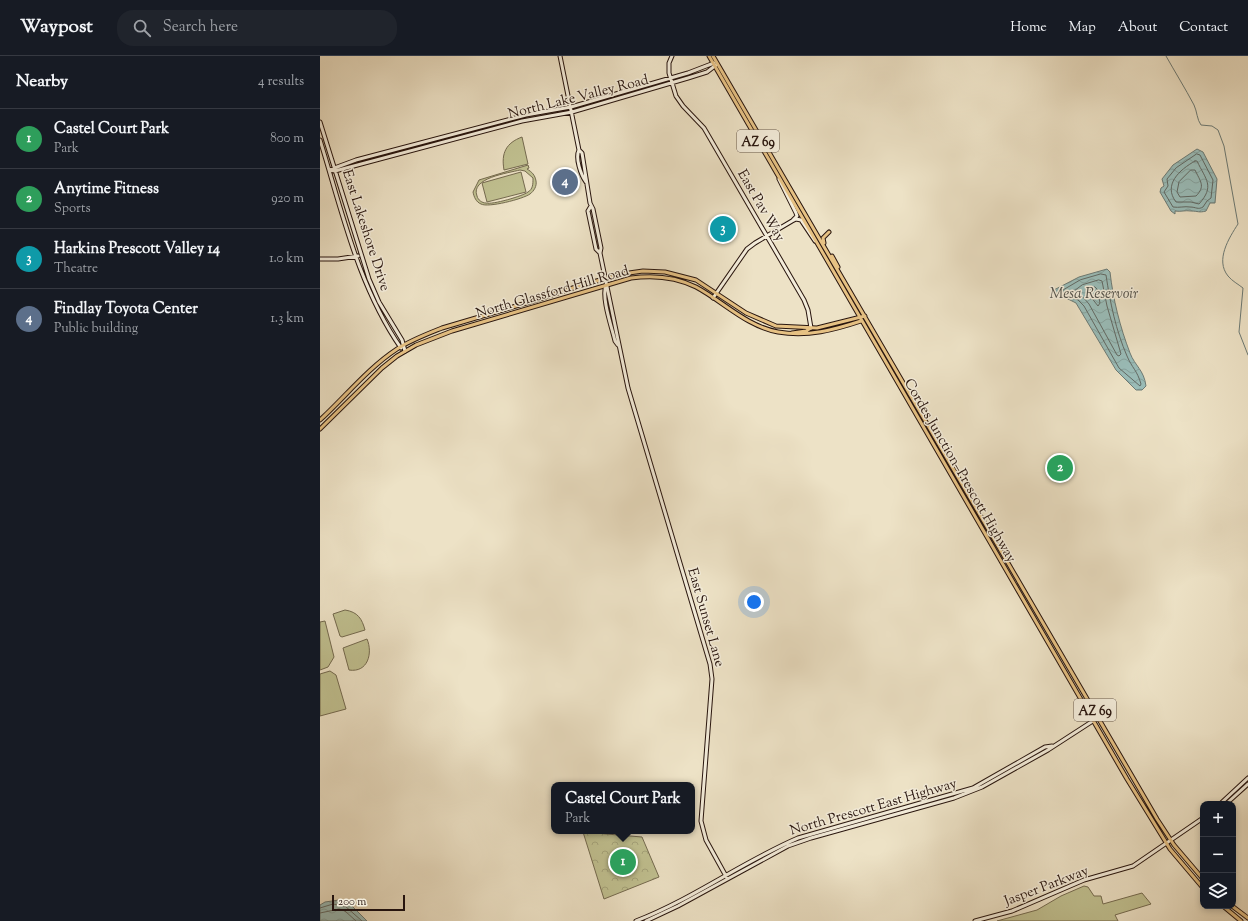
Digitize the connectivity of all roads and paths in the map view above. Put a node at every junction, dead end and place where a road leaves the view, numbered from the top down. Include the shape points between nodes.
1 (560, 56) edge
2 (672, 56) edge
3 (709, 56) edge
4 (713, 56) edge
5 (713, 63) junction
6 (717, 63) junction
7 (715, 67) junction
8 (670, 78) junction
9 (672, 82) junction
10 (571, 107) junction
11 (572, 112) junction
12 (320, 122) edge
13 (320, 140) edge
14 (334, 167) junction
15 (330, 170) junction
16 (775, 170) junction
17 (335, 171) junction
18 (792, 221) junction
19 (829, 232) dead end
20 (767, 236) junction
21 (816, 242) junction
22 (361, 254) junction
23 (356, 256) junction
24 (320, 259) edge
25 (840, 275) junction
26 (604, 279) junction
27 (606, 285) junction
28 (717, 293) junction
29 (713, 298) junction
30 (379, 302) junction
31 (375, 304) junction
32 (865, 316) junction
33 (859, 318) junction
34 (867, 320) junction
35 (861, 322) junction
36 (827, 326) junction
37 (811, 328) junction
38 (791, 334) junction
39 (812, 334) junction
40 (402, 346) junction
41 (405, 351) junction
42 (320, 420) edge
43 (320, 429) edge
44 (1098, 717) junction
45 (1093, 720) junction
46 (1248, 778) edge
47 (1248, 784) edge
48 (1223, 801) edge
49 (1229, 801) edge
50 (1200, 820) edge
51 (825, 832) junction
52 (1171, 840) junction
53 (1166, 844) junction
54 (1200, 875) edge
55 (727, 877) junction
56 (1200, 885) edge
57 (1227, 909) edge
58 (1236, 909) edge
59 (1248, 918) edge
60 (644, 920) edge
61 (636, 921) edge
62 (975, 921) edge
63 (1241, 921) edge

1 - 10 street, East Sunset Lane
2 - 8 street, East Pav Way via 668,68
3 - 5 main road, Cordes Junction–Prescott Highway / AZ 69
4 - 6 main road, Cordes Junction–Prescott Highway / AZ 69
5 - 6 street, North Lake Valley Road
5 - 7 main road, Cordes Junction–Prescott Highway / AZ 69
5 - 8 street, North Lake Valley Road
6 - 7 street
6 - 25 main road, Cordes Junction–Prescott Highway / AZ 69
7 - 9 street, North Lake Valley Road via 702,74
7 - 16 main road, Cordes Junction–Prescott Highway / AZ 69
8 - 9 street, East Pav Way
8 - 10 street, North Lake Valley Road
9 - 11 street, North Lake Valley Road
9 - 20 street, East Pav Way via 680,102 704,128
10 - 11 street, East Sunset Lane
10 - 14 street, North Lake Valley Road via 517,118
11 - 17 street, North Lake Valley Road via 522,121
11 - 26 street, East Sunset Lane via 580,150 578,154 582,177 586,182 591,206 588,211 596,249 600,253
12 - 14 street, East Lakeshore Drive
13 - 15 street, East Lakeshore Drive
14 - 15 street, North Lake Valley Road
14 - 17 street, East Lakeshore Drive
15 - 17 street, North Lake Valley Road
15 - 23 street, East Lakeshore Drive
16 - 18 street via 796,213 797,216
16 - 21 main road, Cordes Junction–Prescott Highway / AZ 69
17 - 22 street, East Lakeshore Drive
18 - 20 street
18 - 21 street via 801,220
19 - 25 main road via 824,235 823,241
20 - 28 street via 747,249
20 - 37 street, East Pav Way via 804,300
21 - 33 main road, Cordes Junction–Prescott Highway / AZ 69
22 - 23 street
22 - 30 street, East Lakeshore Drive
23 - 24 street
23 - 31 street, East Lakeshore Drive
25 - 32 main road, Cordes Junction–Prescott Highway / AZ 69
26 - 27 street, East Sunset Lane
26 - 28 main road, North Glassford Hill Road via 635,271 665,272 696,280
26 - 40 main road, North Glassford Hill Road via 442,328
27 - 29 main road, North Glassford Hill Road via 631,278 654,277 688,284
27 - 41 main road, North Glassford Hill Road via 452,331
27 - 55 street, East Sunset Lane via 604,290 615,341 710,664 712,679 701,821 706,840
28 - 29 street
28 - 37 main road, North Glassford Hill Road via 763,322 776,326
29 - 38 main road, North Glassford Hill Road via 753,324
30 - 31 street
30 - 40 street, East Lakeshore Drive via 402,340
31 - 40 street, East Lakeshore Drive
32 - 33 main road
32 - 34 main road, Cordes Junction–Prescott Highway / AZ 69
33 - 35 main road, Cordes Junction–Prescott Highway / AZ 69
33 - 36 main road
34 - 35 main road, North Glassford Hill Road
34 - 44 main road, Cordes Junction–Prescott Highway / AZ 69
35 - 39 main road, North Glassford Hill Road
35 - 45 main road, Cordes Junction–Prescott Highway / AZ 69
36 - 37 main road
36 - 39 main road via 815,330
37 - 38 main road via 806,332
38 - 39 main road, North Glassford Hill Road
40 - 41 street, East Lakeshore Drive
40 - 42 main road, North Glassford Hill Road via 374,367
41 - 43 main road, North Glassford Hill Road via 382,368
44 - 45 street, North Prescott East Highway
44 - 52 main road, Cordes Junction–Prescott Highway / AZ 69
45 - 51 street, North Prescott East Highway via 965,795
45 - 53 main road, Cordes Junction–Prescott Highway / AZ 69
46 - 48 street
47 - 49 street
50 - 52 street, Jasper Parkway
51 - 55 street, North Prescott East Highway via 784,844
51 - 60 street, North Prescott East Highway via 788,846 678,906
52 - 53 street, Jasper Parkway
52 - 54 main road, Cordes Junction–Prescott Highway / AZ 69
53 - 56 main road, Cordes Junction–Prescott Highway / AZ 69
53 - 62 street, Jasper Parkway via 1125,869 1084,880 1012,911
55 - 60 street, North Prescott East Highway
57 - 63 main road
58 - 59 main road
60 - 61 street, North Prescott East Highway

